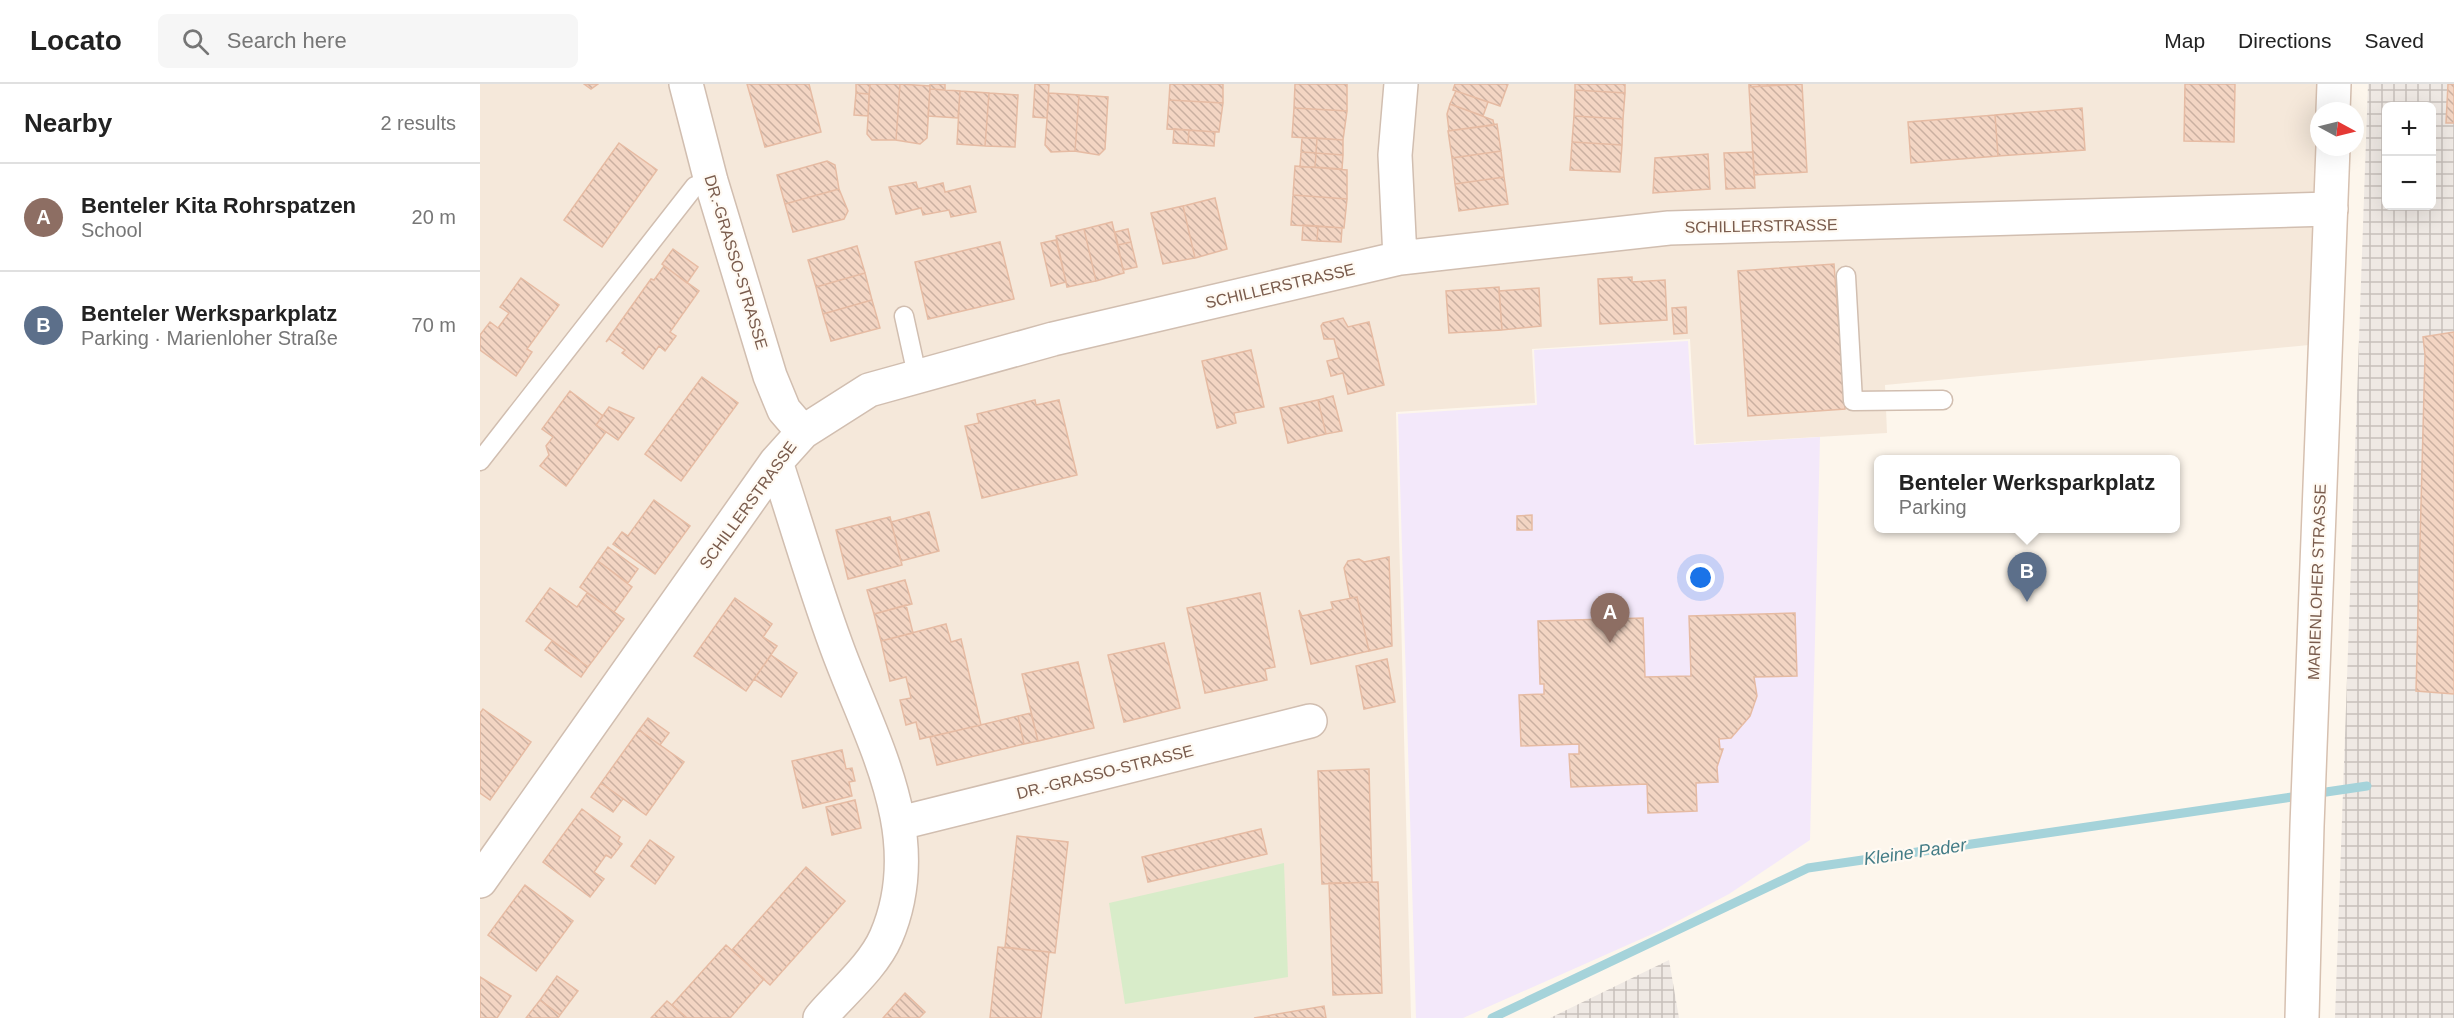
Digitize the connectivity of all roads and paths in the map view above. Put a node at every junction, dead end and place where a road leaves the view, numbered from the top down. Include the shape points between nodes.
1 (686, 84) edge
2 (1401, 84) edge
3 (2334, 84) edge
4 (2333, 102) edge
5 (2333, 156) edge
6 (711, 181) junction
7 (2331, 209) junction
8 (1400, 258) junction
9 (1846, 276) dead end
10 (904, 316) dead end
11 (917, 375) junction
12 (1943, 400) dead end
13 (803, 432) junction
14 (480, 461) edge
15 (776, 462) junction
16 (1310, 722) dead end
17 (900, 823) junction
18 (480, 881) edge
19 (820, 1018) edge
20 (2302, 1018) edge

1 - 6 street, DR.-GRASSO-STRASSE
2 - 8 street via 1395,155
3 - 4 street
5 - 7 street, MARIENLOHER STRASSE
6 - 13 street, DR.-GRASSO-STRASSE via 770,376 784,410
6 - 14 lane via 695,186
7 - 8 street, SCHILLERSTRASSE via 1669,228
7 - 20 street, MARIENLOHER STRASSE
8 - 11 street, SCHILLERSTRASSE
9 - 12 lane via 1853,401
10 - 11 lane
11 - 13 street, SCHILLERSTRASSE via 869,390
13 - 15 street, SCHILLERSTRASSE
15 - 17 street via 836,644 892,785
15 - 18 street, SCHILLERSTRASSE
16 - 17 street, DR.-GRASSO-STRASSE
17 - 19 street via 900,880 885,939 875,956

